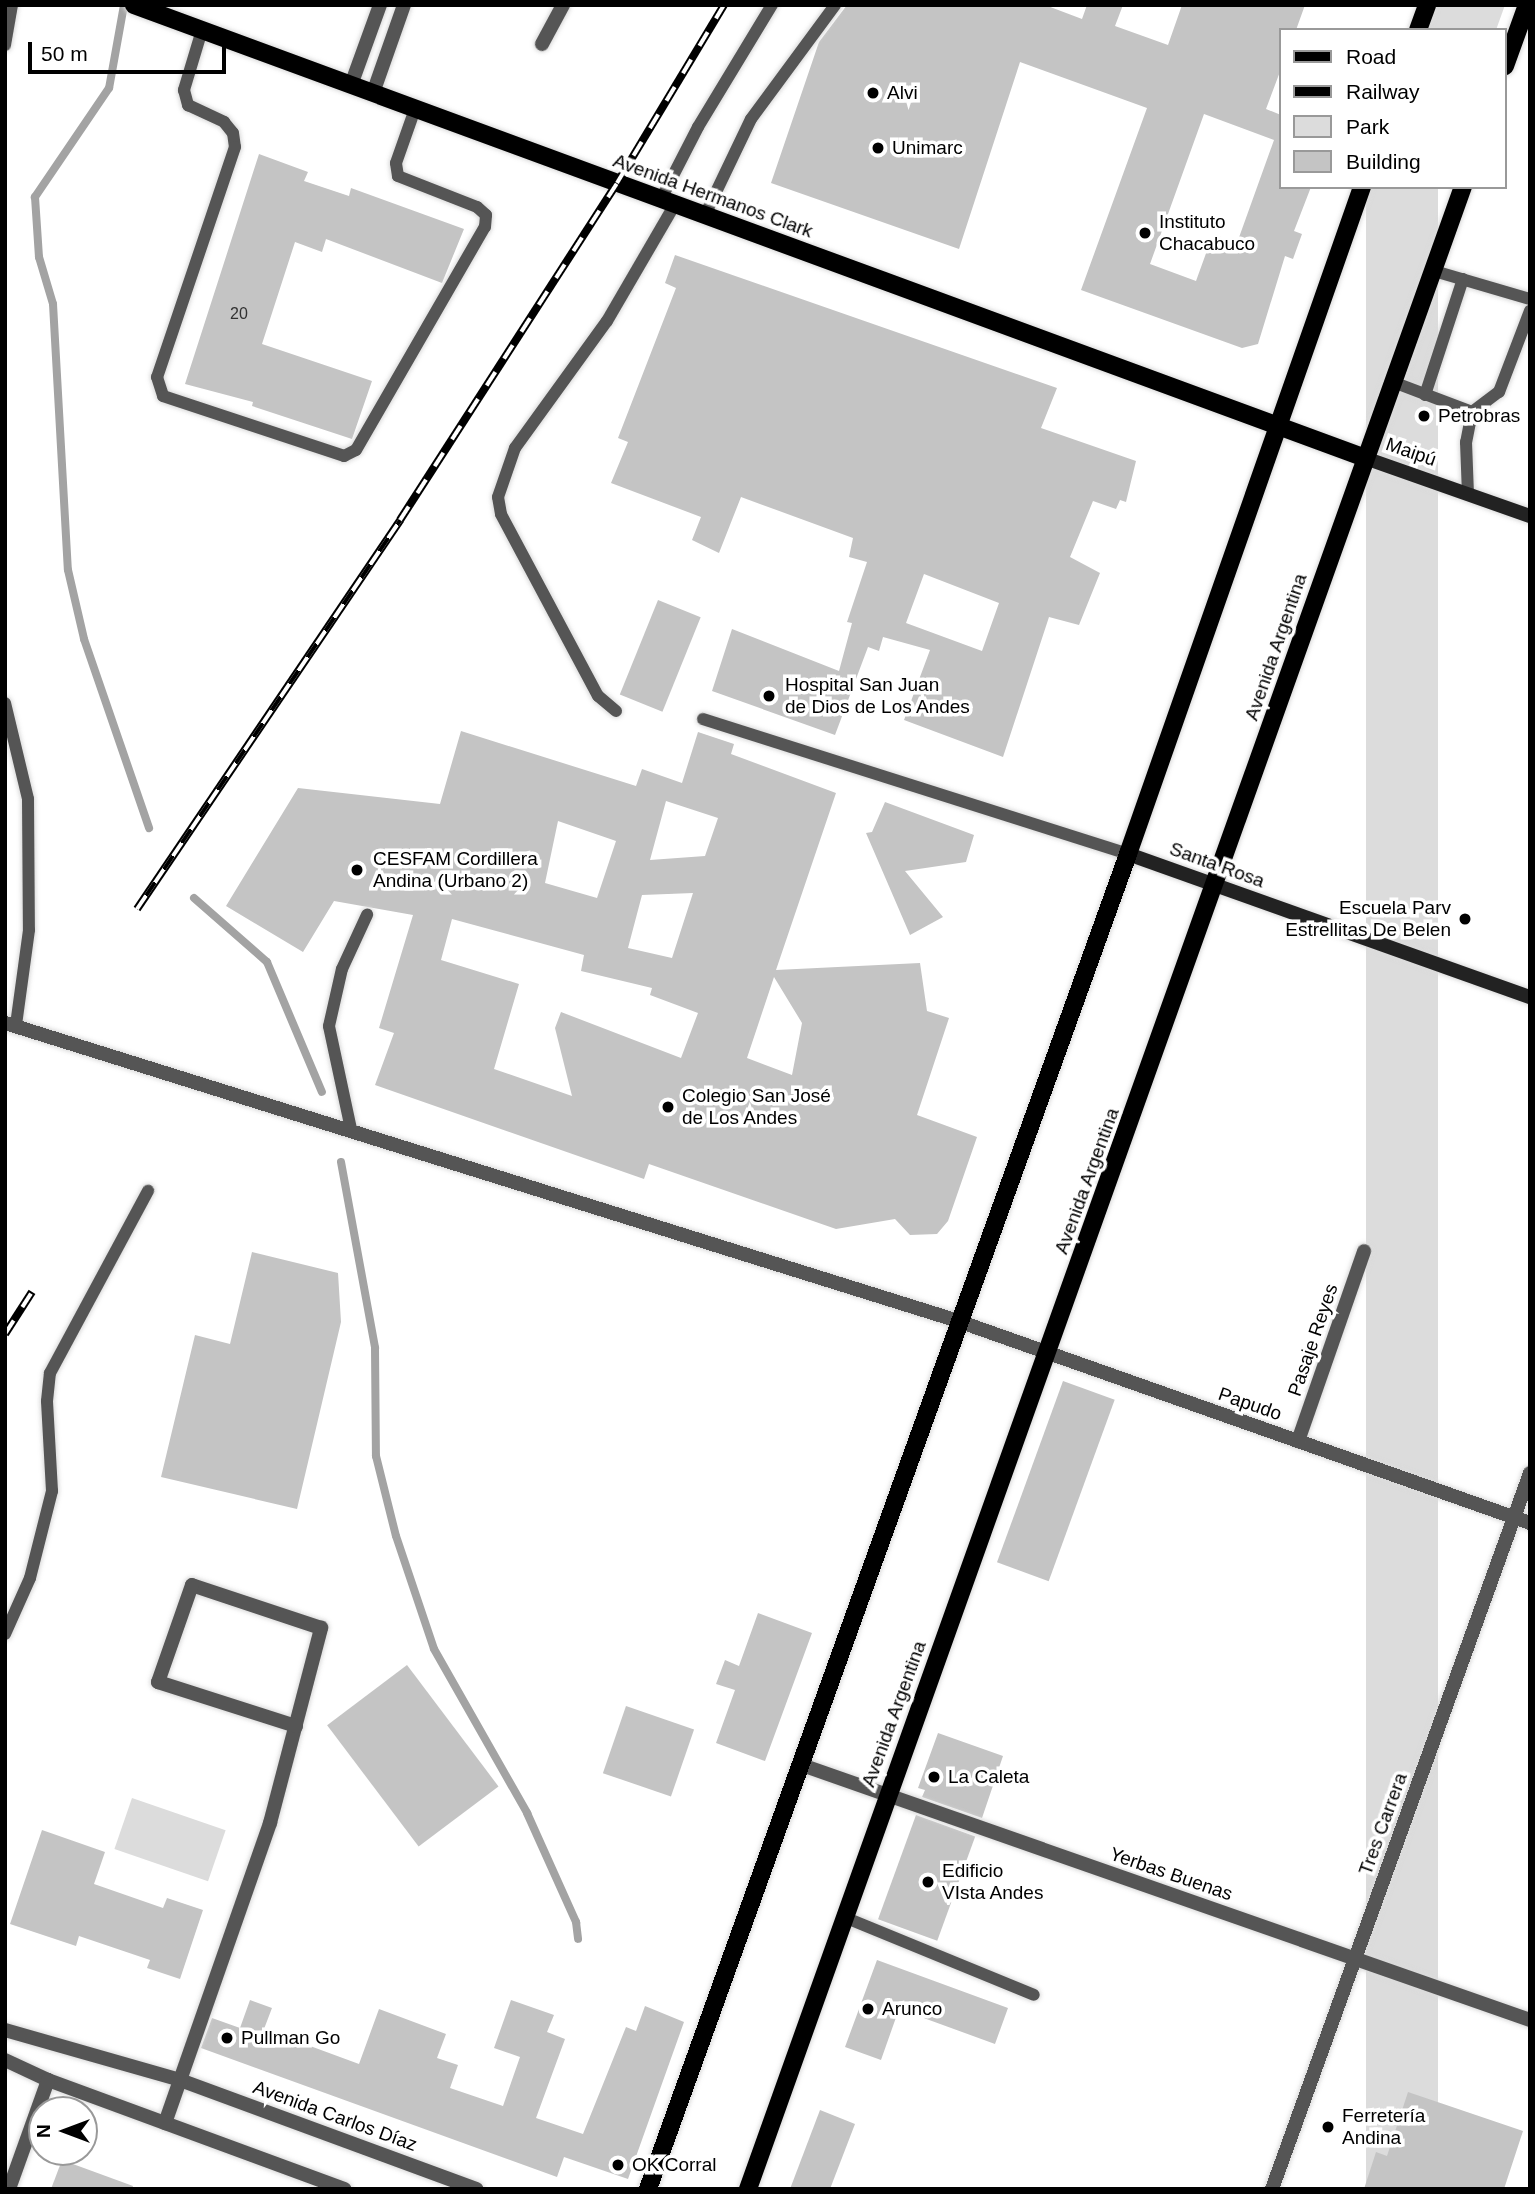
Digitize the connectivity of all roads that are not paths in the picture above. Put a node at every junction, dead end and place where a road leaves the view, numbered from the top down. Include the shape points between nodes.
1 (12, 5) edge
2 (134, 5) edge
3 (380, 5) edge
4 (404, 5) edge
5 (563, 5) edge
6 (772, 5) edge
7 (835, 5) edge
8 (1426, 5) edge
9 (1527, 5) edge
10 (1419, 28) edge
11 (202, 30) junction
12 (542, 44) dead end
13 (5, 45) edge
14 (1507, 60) edge
15 (351, 85) junction
16 (373, 93) junction
17 (415, 109) junction
18 (1361, 189) edge
19 (1462, 189) edge
20 (668, 202) junction
21 (705, 215) junction
22 (1433, 271) junction
23 (1463, 279) junction
24 (1530, 299) edge
25 (1530, 312) edge
26 (1393, 383) junction
27 (1425, 395) junction
28 (1472, 412) junction
29 (1278, 426) junction
30 (1366, 458) junction
31 (1468, 494) junction
32 (1530, 516) edge
33 (5, 703) edge
34 (616, 712) dead end
35 (703, 719) dead end
36 (1129, 854) junction
37 (1214, 884) junction
38 (367, 915) dead end
39 (1530, 997) edge
40 (10, 1024) edge
41 (351, 1129) junction
42 (148, 1191) dead end
43 (1364, 1251) dead end
44 (958, 1321) junction
45 (1049, 1353) junction
46 (1298, 1441) junction
47 (1530, 1473) edge
48 (1514, 1517) junction
49 (1530, 1523) edge
50 (5, 1634) edge
51 (296, 1726) junction
52 (799, 1764) junction
53 (887, 1795) junction
54 (844, 1917) junction
55 (1355, 1959) junction
56 (1034, 1995) dead end
57 (1530, 2020) edge
58 (5, 2029) edge
59 (5, 2060) edge
60 (48, 2080) junction
61 (180, 2080) junction
62 (165, 2123) junction
63 (9, 2189) edge
64 (345, 2189) edge
65 (477, 2189) edge
66 (648, 2189) edge
67 (748, 2189) edge
68 (1272, 2189) edge

1 - 13 lane
2 - 11 main road, Avenida Hermanos Clark
3 - 15 street
4 - 16 street
5 - 12 street
6 - 20 lane via 704,116
7 - 21 lane via 751,119
8 - 10 main road
9 - 14 main road
11 - 15 main road, Avenida Hermanos Clark
11 - 17 lane via 184,90 188,105 224,122 233,133 235,147 157,377 163,396 344,456 356,450 485,227 486,215 477,207 398,176 396,163
15 - 16 main road, Avenida Hermanos Clark
16 - 17 main road, Avenida Hermanos Clark
17 - 20 main road, Avenida Hermanos Clark
18 - 29 main road
19 - 22 main road, Avenida Argentina
20 - 21 main road, Avenida Hermanos Clark
20 - 34 lane via 607,321 514,448 498,497 501,514 598,696
21 - 29 main road, Avenida Hermanos Clark
22 - 23 lane
22 - 26 main road, Avenida Argentina
23 - 24 lane
23 - 27 lane
25 - 28 lane via 1499,393
26 - 27 lane
26 - 30 main road, Avenida Argentina
27 - 28 lane
28 - 31 lane via 1466,442
29 - 30 main road, Maipú
29 - 36 main road
30 - 31 main road, Maipú
30 - 37 main road, Avenida Argentina
31 - 32 main road, Maipú
33 - 40 lane via 28,799 29,930
35 - 36 lane
36 - 37 main road, Santa Rosa
36 - 44 main road
37 - 39 main road, Santa Rosa
37 - 45 main road, Avenida Argentina
38 - 41 lane via 342,969 329,1026
40 - 41 street, Papudo
41 - 44 street, Papudo
42 - 50 lane via 50,1373 52,1492 30,1578
43 - 46 street, Pasaje Reyes
44 - 45 street, Papudo
44 - 52 main road
45 - 46 street, Papudo
45 - 53 main road, Avenida Argentina
46 - 48 street, Papudo
47 - 48 street, Tres Carrera
48 - 49 street, Papudo
48 - 55 street, Tres Carrera
51 - 51 street via 158,1682 192,1585 321,1628
51 - 61 street via 270,1824
52 - 53 street, Yerbas Buenas
52 - 66 main road
53 - 54 main road, Avenida Argentina
53 - 55 street, Yerbas Buenas
54 - 56 lane
54 - 67 main road, Avenida Argentina
55 - 57 street, Yerbas Buenas
55 - 68 street, Tres Carrera
58 - 61 street, Avenida Carlos Díaz
59 - 60 street
60 - 62 street
60 - 63 street
61 - 62 street
61 - 65 street, Avenida Carlos Díaz
62 - 64 street

